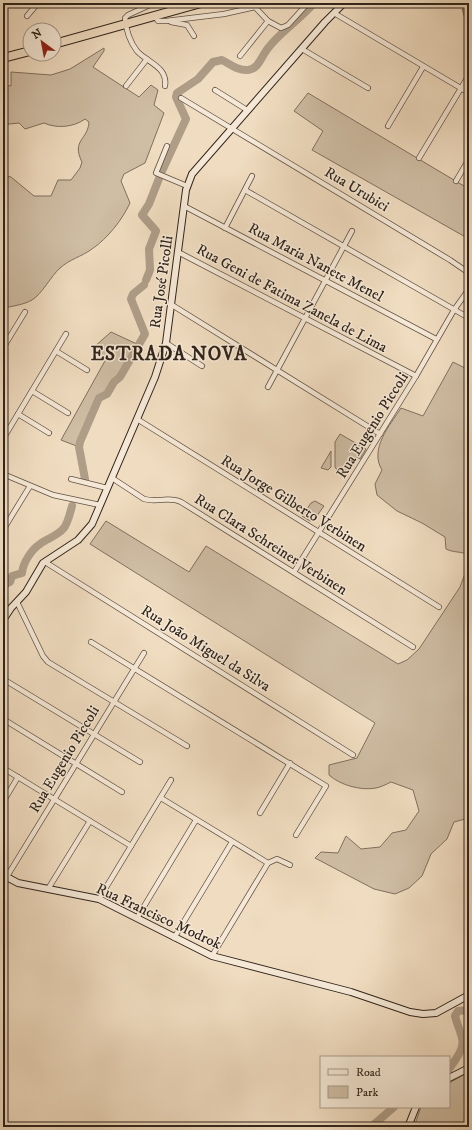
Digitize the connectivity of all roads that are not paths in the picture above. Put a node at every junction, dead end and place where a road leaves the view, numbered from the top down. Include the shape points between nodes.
1 (38, 3) edge
2 (154, 3) edge
3 (201, 3) edge
4 (308, 3) edge
5 (344, 3) edge
6 (334, 13) junction
7 (27, 16) dead end
8 (155, 16) junction
9 (166, 21) junction
10 (268, 21) junction
11 (125, 24) junction
12 (194, 36) dead end
13 (62, 42) edge
14 (302, 48) junction
15 (22, 53) edge
16 (240, 56) dead end
17 (3, 58) edge
18 (147, 59) junction
19 (423, 66) junction
20 (469, 75) edge
21 (126, 86) dead end
22 (166, 86) dead end
23 (368, 88) dead end
24 (461, 88) junction
25 (215, 90) dead end
26 (469, 93) edge
27 (181, 98) dead end
28 (247, 110) junction
29 (388, 126) dead end
30 (232, 127) junction
31 (167, 146) dead end
32 (419, 158) dead end
33 (469, 159) edge
34 (252, 176) dead end
35 (456, 181) dead end
36 (187, 186) junction
37 (245, 190) junction
38 (184, 206) junction
39 (225, 228) junction
40 (352, 230) dead end
41 (344, 246) junction
42 (178, 252) junction
43 (469, 273) edge
44 (326, 281) junction
45 (469, 290) edge
46 (172, 305) junction
47 (454, 310) junction
48 (25, 312) dead end
49 (469, 318) edge
50 (306, 319) junction
51 (66, 334) dead end
52 (436, 339) junction
53 (166, 343) junction
54 (3, 348) edge
55 (57, 350) junction
56 (202, 366) dead end
57 (87, 369) dead end
58 (278, 371) junction
59 (416, 376) junction
60 (268, 387) dead end
61 (33, 389) junction
62 (60, 404) dead end
63 (68, 413) dead end
64 (18, 414) junction
65 (137, 419) junction
66 (49, 433) dead end
67 (380, 434) junction
68 (3, 439) edge
69 (3, 474) edge
70 (71, 478) dead end
71 (112, 478) junction
72 (30, 486) junction
73 (107, 488) junction
74 (100, 505) junction
75 (3, 530) edge
76 (319, 532) junction
77 (45, 562) junction
78 (294, 572) junction
79 (17, 602) junction
80 (439, 607) dead end
81 (3, 620) edge
82 (91, 642) dead end
83 (412, 647) dead end
84 (144, 653) dead end
85 (134, 668) junction
86 (3, 679) edge
87 (113, 702) junction
88 (3, 719) edge
89 (94, 734) junction
90 (186, 746) dead end
91 (354, 755) dead end
92 (140, 762) dead end
93 (76, 763) junction
94 (290, 764) junction
95 (3, 768) edge
96 (18, 777) junction
97 (171, 780) dead end
98 (122, 792) dead end
99 (161, 798) junction
100 (54, 799) junction
101 (3, 802) edge
102 (260, 813) dead end
103 (196, 820) junction
104 (90, 821) junction
105 (296, 835) dead end
106 (232, 842) junction
107 (131, 846) junction
108 (268, 863) junction
109 (290, 865) dead end
110 (5, 876) edge
111 (48, 889) junction
112 (99, 899) junction
113 (137, 918) junction
114 (174, 938) junction
115 (212, 956) junction
116 (469, 995) edge
117 (469, 1068) edge
118 (450, 1078) edge
119 (416, 1108) edge
120 (408, 1127) edge

1 - 7 street
2 - 11 street via 128,15
3 - 8 highway
4 - 10 street via 285,27 278,27
5 - 6 street, Rua José Picolli
6 - 14 street, Rua José Picolli
6 - 19 street
8 - 9 street via 158,21
8 - 11 highway
9 - 10 street via 224,14 255,7
9 - 12 street via 187,25
10 - 16 street
11 - 13 highway
11 - 18 street via 132,44
14 - 23 street
14 - 28 street, Rua José Picolli
15 - 17 highway
18 - 21 street
18 - 22 street via 163,72
19 - 24 street
19 - 29 street
20 - 24 street
24 - 26 street
24 - 32 street
25 - 28 street
27 - 30 street, Rua Urubici
28 - 30 street, Rua José Picolli
30 - 36 street, Rua José Picolli via 199,164
30 - 43 street, Rua Urubici
31 - 36 street via 156,173
33 - 35 street
34 - 37 street
36 - 38 street, Rua José Picolli
37 - 39 street
37 - 41 street
38 - 39 street, Rua Maria Nanete Menel
38 - 42 street, Rua José Picolli
39 - 44 street, Rua Maria Nanete Menel
40 - 41 street
41 - 44 street
41 - 47 street
42 - 46 street, Rua José Picolli
42 - 50 street, Rua Geni de Fatima Zanela de Lima
44 - 50 street
44 - 52 street, Rua Maria Nanete Menel
45 - 47 street, Rua Eugenio Piccoli
46 - 53 street, Rua José Picolli
46 - 58 street
47 - 49 street
47 - 52 street, Rua Eugenio Piccoli
48 - 54 street
50 - 58 street
50 - 59 street, Rua Geni de Fatima Zanela de Lima
51 - 55 street
52 - 59 street, Rua Eugenio Piccoli
53 - 56 street
53 - 65 street, Rua José Picolli
55 - 57 street
55 - 61 street
58 - 60 street
58 - 67 street
59 - 67 street, Rua Eugenio Piccoli
61 - 62 street
61 - 63 street
61 - 64 street
64 - 66 street
64 - 68 street
65 - 71 street, Rua José Picolli
65 - 76 street, Rua Jorge Gilberto Verbinen
67 - 76 street, Rua Eugenio Piccoli
69 - 72 street
70 - 73 street
71 - 73 street, Rua José Picolli
71 - 78 street, Rua Clara Schreiner Verbinen via 144,499 174,498
72 - 74 street via 66,498
72 - 75 street
73 - 74 street, Rua José Picolli
74 - 77 street, Rua José Picolli via 92,524 83,536
76 - 78 street, Rua Eugenio Piccoli
76 - 80 street, Rua Jorge Gilberto Verbinen
77 - 79 street, Rua José Picolli
77 - 91 street, Rua João Miguel da Silva
78 - 83 street, Rua Clara Schreiner Verbinen
79 - 81 street, Rua José Picolli
79 - 87 street via 45,660
82 - 85 street
84 - 85 street, Rua Eugenio Piccoli
85 - 87 street, Rua Eugenio Piccoli
85 - 94 street
86 - 89 street
87 - 89 street, Rua Eugenio Piccoli
87 - 90 street
88 - 93 street
89 - 92 street
89 - 93 street, Rua Eugenio Piccoli
93 - 98 street
93 - 100 street, Rua Eugenio Piccoli
94 - 102 street
94 - 105 street via 326,786
95 - 96 street
96 - 100 street
96 - 101 street
97 - 99 street
99 - 103 street
99 - 107 street
100 - 104 street
100 - 110 street, Rua Eugenio Piccoli
103 - 106 street
103 - 113 street
104 - 107 street
104 - 111 street
106 - 108 street
106 - 114 street
107 - 112 street
108 - 109 street via 277,859
108 - 115 street
110 - 111 street, Rua Francisco Modrok via 18,883
111 - 112 street, Rua Francisco Modrok
112 - 113 street, Rua Francisco Modrok
113 - 114 street, Rua Francisco Modrok
114 - 115 street, Rua Francisco Modrok
115 - 116 street, Rua Francisco Modrok via 351,992 423,1014 441,1012
117 - 118 street
119 - 120 street

